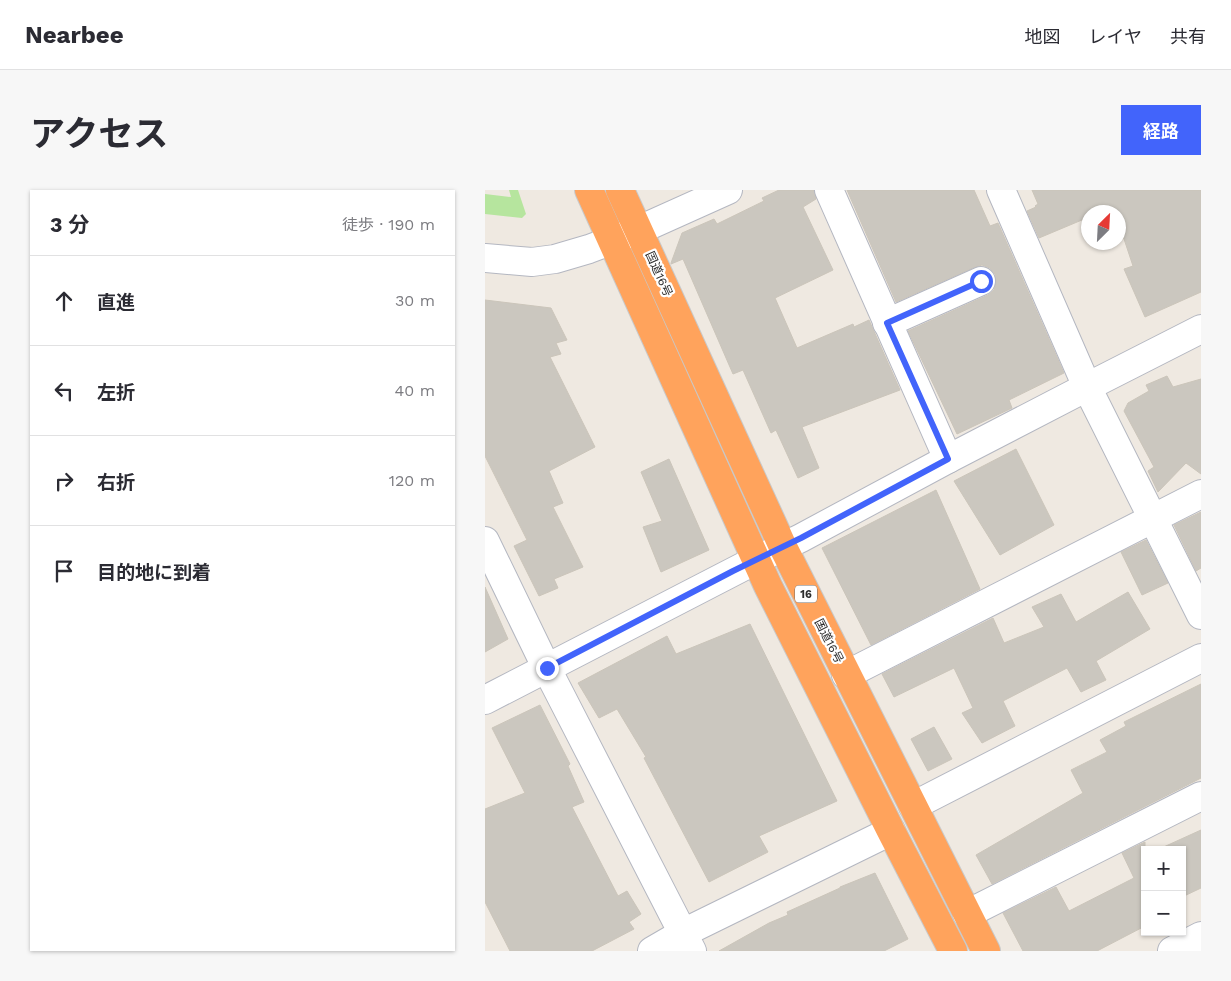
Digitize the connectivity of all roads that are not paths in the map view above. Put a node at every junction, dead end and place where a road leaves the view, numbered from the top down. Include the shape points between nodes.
1 (589, 190) edge
2 (620, 190) edge
3 (728, 190) edge
4 (829, 190) edge
5 (1001, 190) edge
6 (639, 230) junction
7 (612, 240) junction
8 (485, 258) edge
9 (981, 281) dead end
10 (887, 323) junction
11 (1201, 329) edge
12 (1087, 387) junction
13 (948, 459) junction
14 (1201, 494) edge
15 (1153, 518) junction
16 (485, 541) edge
17 (783, 547) junction
18 (756, 560) junction
19 (1201, 615) edge
20 (1201, 658) edge
21 (547, 668) junction
22 (846, 675) junction
23 (485, 700) edge
24 (1201, 796) edge
25 (913, 806) junction
26 (891, 831) junction
27 (967, 914) junction
28 (1201, 936) edge
29 (688, 942) edge
30 (653, 951) edge
31 (953, 951) edge
32 (985, 951) edge
33 (1172, 951) edge

1 - 7 highway, 16
2 - 6 highway, 国道16号 / 16
3 - 6 street
4 - 10 street
5 - 12 street
6 - 7 street
6 - 17 highway, 国道16号 / 16
7 - 8 street via 555,260 532,262
7 - 18 highway, 16
9 - 10 street
10 - 13 street
11 - 12 street
12 - 13 street
12 - 15 street
13 - 17 street
14 - 15 street
15 - 19 street
15 - 22 street
16 - 21 street
17 - 18 street
17 - 22 highway, 国道16号 / 16
18 - 21 street
18 - 26 highway, 16
20 - 25 street
21 - 23 street
21 - 29 street
22 - 25 highway, 国道16号 / 16
24 - 27 street
25 - 27 highway, 国道16号 / 16
26 - 29 street
26 - 31 highway, 16
27 - 32 highway, 国道16号 / 16
28 - 33 street
29 - 30 street

